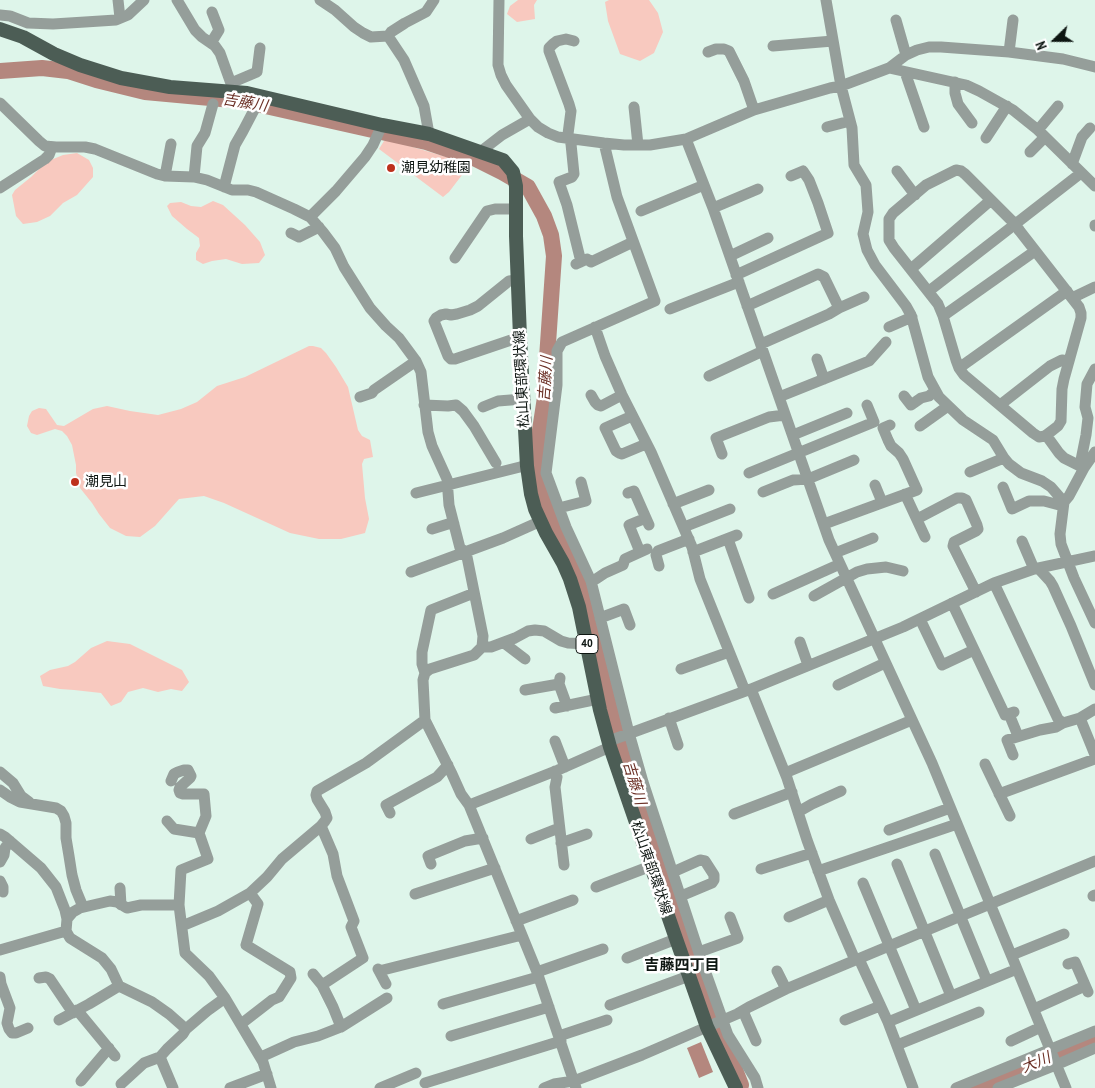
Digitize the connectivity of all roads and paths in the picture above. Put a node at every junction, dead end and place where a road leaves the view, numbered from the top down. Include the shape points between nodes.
1 (118, 0) edge
2 (144, 0) edge
3 (176, 0) edge
4 (320, 0) edge
5 (434, 0) edge
6 (499, 0) edge
7 (826, 0) edge
8 (212, 12) dead end
9 (0, 15) edge
10 (120, 18) junction
11 (896, 20) dead end
12 (1013, 20) dead end
13 (0, 29) edge
14 (388, 36) junction
15 (574, 41) dead end
16 (833, 42) junction
17 (211, 43) junction
18 (773, 46) dead end
19 (260, 48) dead end
20 (708, 52) dead end
21 (1009, 52) junction
22 (906, 56) junction
23 (1095, 67) edge
24 (889, 68) junction
25 (905, 72) junction
26 (955, 82) junction
27 (841, 86) junction
28 (233, 87) junction
29 (0, 103) edge
30 (213, 104) dead end
31 (1007, 106) junction
32 (1058, 106) dead end
33 (634, 107) dead end
34 (254, 110) dead end
35 (754, 110) junction
36 (530, 119) junction
37 (850, 121) junction
38 (972, 122) dead end
39 (827, 127) dead end
40 (924, 127) dead end
41 (1090, 128) dead end
42 (380, 130) junction
43 (429, 134) junction
44 (1041, 134) junction
45 (986, 138) dead end
46 (569, 139) junction
47 (686, 139) junction
48 (604, 143) junction
49 (171, 144) dead end
50 (638, 145) junction
51 (52, 147) junction
52 (480, 152) junction
53 (1030, 152) dead end
54 (1072, 164) junction
55 (897, 171) dead end
56 (1081, 173) junction
57 (166, 176) junction
58 (792, 176) dead end
59 (194, 177) junction
60 (704, 185) junction
61 (1095, 186) edge
62 (224, 187) junction
63 (0, 188) edge
64 (753, 188) dead end
65 (915, 194) junction
66 (991, 200) junction
67 (713, 208) junction
68 (516, 209) junction
69 (642, 211) dead end
70 (310, 217) junction
71 (318, 227) junction
72 (292, 233) dead end
73 (768, 238) dead end
74 (633, 242) junction
75 (1035, 250) junction
76 (730, 256) junction
77 (459, 257) dead end
78 (911, 268) junction
79 (738, 279) junction
80 (517, 280) junction
81 (1095, 287) edge
82 (929, 292) junction
83 (1069, 295) junction
84 (864, 297) dead end
85 (747, 306) junction
86 (838, 308) junction
87 (670, 309) dead end
88 (943, 316) junction
89 (912, 317) junction
90 (595, 326) junction
91 (889, 327) dead end
92 (520, 337) junction
93 (886, 342) dead end
94 (762, 348) junction
95 (816, 359) dead end
96 (416, 361) junction
97 (1068, 361) junction
98 (959, 368) junction
99 (1095, 370) edge
100 (709, 376) dead end
101 (824, 379) junction
102 (935, 391) junction
103 (592, 395) dead end
104 (622, 395) junction
105 (904, 396) dead end
106 (360, 397) dead end
107 (779, 397) junction
108 (523, 399) junction
109 (424, 404) junction
110 (1000, 405) junction
111 (483, 406) dead end
112 (948, 406) junction
113 (872, 409) dead end
114 (847, 413) dead end
115 (785, 414) junction
116 (632, 416) junction
117 (890, 425) dead end
118 (920, 426) dead end
119 (793, 435) junction
120 (1046, 435) junction
121 (646, 444) junction
122 (1095, 452) edge
123 (799, 453) junction
124 (722, 454) dead end
125 (1004, 458) junction
126 (854, 459) dead end
127 (496, 463) dead end
128 (527, 466) junction
129 (1082, 467) junction
130 (970, 472) dead end
131 (749, 473) dead end
132 (808, 479) junction
133 (581, 482) dead end
134 (448, 485) junction
135 (875, 485) dead end
136 (1003, 487) dead end
137 (709, 490) dead end
138 (763, 492) dead end
139 (416, 493) dead end
140 (628, 493) dead end
141 (905, 494) junction
142 (882, 502) junction
143 (674, 504) junction
144 (1064, 504) junction
145 (559, 508) junction
146 (730, 509) dead end
147 (917, 519) junction
148 (540, 521) junction
149 (454, 524) junction
150 (824, 524) junction
151 (684, 527) junction
152 (432, 529) dead end
153 (925, 536) dead end
154 (873, 538) dead end
155 (689, 539) junction
156 (1022, 541) dead end
157 (466, 552) junction
158 (693, 552) junction
159 (1095, 556) edge
160 (838, 558) junction
161 (1068, 562) junction
162 (659, 566) dead end
163 (1036, 569) junction
164 (411, 572) dead end
165 (903, 572) dead end
166 (846, 578) junction
167 (591, 581) junction
168 (994, 583) junction
169 (976, 592) junction
170 (474, 593) junction
171 (773, 593) dead end
172 (814, 596) dead end
173 (749, 598) dead end
174 (952, 603) junction
175 (600, 618) junction
176 (920, 619) junction
177 (1095, 623) edge
178 (630, 625) dead end
179 (874, 638) junction
180 (504, 642) junction
181 (800, 642) dead end
182 (587, 644) junction
183 (482, 647) junction
184 (974, 650) junction
185 (729, 652) junction
186 (525, 659) dead end
187 (885, 663) junction
188 (808, 665) junction
189 (681, 669) dead end
190 (425, 673) junction
191 (838, 685) dead end
192 (1095, 685) edge
193 (525, 690) dead end
194 (748, 690) junction
195 (598, 699) junction
196 (567, 706) junction
197 (555, 708) dead end
198 (1095, 709) edge
199 (669, 718) junction
200 (1080, 718) junction
201 (425, 720) junction
202 (912, 720) junction
203 (1064, 723) junction
204 (627, 734) junction
205 (1018, 736) junction
206 (555, 741) dead end
207 (610, 742) junction
208 (678, 745) dead end
209 (1013, 755) dead end
210 (1095, 755) edge
211 (1095, 759) edge
212 (985, 764) dead end
213 (448, 765) junction
214 (560, 769) junction
215 (0, 772) edge
216 (786, 774) junction
217 (171, 781) dead end
218 (0, 790) edge
219 (842, 791) dead end
220 (792, 792) junction
221 (999, 794) junction
222 (30, 804) junction
223 (469, 805) junction
224 (950, 808) junction
225 (798, 812) junction
226 (390, 813) dead end
227 (734, 814) dead end
228 (1010, 816) dead end
229 (167, 821) dead end
230 (957, 824) junction
231 (321, 826) junction
232 (559, 828) junction
233 (889, 830) dead end
234 (199, 833) junction
235 (0, 834) edge
236 (587, 834) dead end
237 (482, 838) junction
238 (531, 839) dead end
239 (10, 841) junction
240 (561, 843) junction
241 (935, 854) dead end
242 (813, 856) junction
243 (0, 862) edge
244 (1094, 863) edge
245 (431, 864) dead end
246 (897, 864) dead end
247 (564, 865) dead end
248 (651, 866) junction
249 (495, 868) junction
250 (818, 871) junction
251 (763, 872) dead end
252 (673, 875) junction
253 (658, 882) junction
254 (863, 882) dead end
255 (596, 887) dead end
256 (120, 888) dead end
257 (250, 893) junction
258 (415, 894) dead end
259 (680, 896) junction
260 (574, 900) dead end
261 (829, 900) junction
262 (990, 904) junction
263 (120, 905) junction
264 (179, 906) junction
265 (83, 907) junction
266 (961, 916) junction
267 (730, 917) dead end
268 (789, 917) dead end
269 (67, 919) junction
270 (516, 921) junction
271 (182, 926) junction
272 (66, 931) junction
273 (925, 931) junction
274 (1064, 934) dead end
275 (522, 935) junction
276 (676, 939) junction
277 (890, 946) junction
278 (603, 949) dead end
279 (0, 950) edge
280 (699, 952) junction
281 (1012, 955) junction
282 (626, 958) dead end
283 (857, 960) junction
284 (1068, 964) dead end
285 (1018, 968) junction
286 (777, 972) dead end
287 (313, 974) dead end
288 (538, 974) junction
289 (689, 976) junction
290 (0, 977) edge
291 (39, 978) dead end
292 (987, 981) junction
293 (386, 984) dead end
294 (322, 985) junction
295 (119, 986) junction
296 (786, 989) junction
297 (951, 996) junction
298 (225, 998) junction
299 (387, 998) dead end
300 (443, 1004) dead end
301 (610, 1005) dead end
302 (880, 1006) junction
303 (549, 1007) junction
304 (1034, 1008) junction
305 (916, 1010) junction
306 (743, 1011) junction
307 (75, 1012) junction
308 (979, 1012) dead end
309 (59, 1020) dead end
310 (608, 1020) dead end
311 (845, 1020) dead end
312 (888, 1022) junction
313 (241, 1024) junction
314 (715, 1024) junction
315 (341, 1027) junction
316 (1041, 1027) junction
317 (28, 1028) dead end
318 (186, 1029) junction
319 (1095, 1031) edge
320 (451, 1036) dead end
321 (560, 1039) junction
322 (756, 1041) dead end
323 (1011, 1041) dead end
324 (897, 1046) junction
325 (1095, 1048) edge
326 (1050, 1050) junction
327 (160, 1057) junction
328 (261, 1057) junction
329 (1056, 1065) junction
330 (416, 1073) dead end
331 (267, 1074) junction
332 (81, 1081) dead end
333 (425, 1083) dead end
334 (121, 1084) dead end
335 (172, 1085) edge
336 (575, 1085) edge
337 (160, 1088) edge
338 (230, 1088) edge
339 (271, 1088) edge
340 (380, 1088) edge
341 (544, 1088) edge
342 (736, 1088) edge
343 (758, 1088) edge
344 (913, 1088) edge
345 (956, 1088) edge
346 (998, 1088) edge
347 (1066, 1088) edge

1 - 10 street
2 - 10 street
3 - 17 street via 196,30
4 - 14 street via 363,33
5 - 14 street via 426,12
6 - 36 street via 498,65 506,85
7 - 16 street
8 - 17 street via 219,30
9 - 10 street via 28,23 54,24
11 - 22 street
12 - 21 street
13 - 28 main road, 松山東部環状線 / 40 via 80,65 121,78 170,87
14 - 43 street via 404,60 424,106
15 - 46 street via 557,41 549,52 571,111
16 - 18 street
16 - 27 street
17 - 28 street via 220,53
19 - 28 street via 257,72
20 - 35 street via 716,49 729,52
21 - 22 street via 929,47
21 - 23 street
22 - 24 street
24 - 25 street
24 - 27 street
25 - 26 street
25 - 40 street
26 - 31 street
26 - 38 street via 958,104
27 - 35 street
27 - 37 street
28 - 42 main road, 松山東部環状線 / 40
29 - 51 street via 39,141
30 - 59 street via 197,146
31 - 44 street
31 - 45 street
32 - 44 street
33 - 50 street
34 - 62 street via 234,145
35 - 47 street
36 - 46 street via 548,133
36 - 52 street
37 - 39 street
37 - 89 street via 854,165 866,185 868,212 863,234 867,250 874,265
41 - 54 street via 1082,137
42 - 43 main road, 松山東部環状線 / 40
42 - 70 street via 365,157
43 - 52 main road, 松山東部環状線 / 40
44 - 53 street
44 - 54 street
46 - 48 street
46 - 74 street via 574,174 559,182 567,205 578,263 587,259 591,262
47 - 50 street
47 - 60 street
48 - 50 street
48 - 74 street via 616,197
49 - 57 street
51 - 57 street via 95,149
51 - 63 street via 45,159
52 - 68 main road, 松山東部環状線 / 40 via 503,160 515,179
54 - 56 street
55 - 65 street
56 - 61 street
56 - 82 street
57 - 59 street
58 - 79 street via 803,171 809,180 828,233 816,243
59 - 62 street
60 - 67 street
60 - 69 street
62 - 70 street via 256,192
64 - 67 street
65 - 66 street via 956,170 965,174
65 - 78 street via 893,213 888,232 894,248
66 - 75 street
66 - 78 street
67 - 76 street
68 - 77 street via 487,212
68 - 80 main road, 松山東部環状線 / 40
70 - 71 street
71 - 72 street via 299,237
71 - 96 street via 335,248 370,308
73 - 76 street
74 - 90 street via 655,301
75 - 83 street
75 - 88 street
76 - 79 street
78 - 82 street
79 - 85 street
79 - 87 street
80 - 92 main road, 松山東部環状線 / 40
80 - 92 street via 509,281 470,310 440,315 434,321 451,359
81 - 83 street
82 - 88 street
83 - 97 street via 1079,307 1081,318
83 - 98 street
84 - 86 street
85 - 86 street via 818,274 824,277
85 - 94 street
86 - 94 street
88 - 98 street
89 - 91 street
89 - 102 street via 928,377
90 - 104 street
90 - 145 street via 562,342 557,351 546,473
92 - 108 main road, 松山東部環状線 / 40
93 - 101 street via 869,361
94 - 100 street via 723,365
94 - 107 street
95 - 101 street
96 - 106 street via 372,393
96 - 109 street via 421,372
97 - 110 street via 1062,360 1050,366
97 - 120 street via 1062,388 1061,421
98 - 110 street
99 - 129 street via 1087,384 1085,407 1088,418
101 - 107 street
102 - 105 street via 911,405
102 - 112 street
103 - 104 street via 601,406
104 - 116 street
107 - 115 street
108 - 111 street via 498,400
108 - 128 main road, 松山東部環状線 / 40
109 - 127 street via 456,405 463,410
109 - 134 street via 432,446
110 - 120 street via 1033,434 1039,437
112 - 118 street
112 - 125 street via 993,440
113 - 123 street via 874,422
114 - 119 street
115 - 119 street
115 - 124 street via 716,438
116 - 121 street
116 - 121 street via 605,428 616,451 622,454
117 - 141 street via 883,428 891,446 903,459 917,490
119 - 123 street
120 - 129 street via 1058,453
121 - 143 street
122 - 129 street
123 - 131 street
123 - 132 street
125 - 130 street
125 - 144 street via 1015,469 1051,487
126 - 132 street
128 - 134 street
128 - 148 main road, 松山東部環状線 / 40 via 531,494
129 - 144 street
132 - 138 street via 793,480
132 - 150 street
133 - 145 street via 586,501
134 - 139 street
134 - 149 street
135 - 142 street
136 - 144 street via 1012,509 1030,501
137 - 143 street
140 - 167 street via 634,490 648,522 629,525 644,551
141 - 142 street
141 - 147 street
142 - 150 street
143 - 151 street
144 - 161 street via 1060,534
145 - 167 street
146 - 151 street
147 - 153 street
147 - 169 street via 957,498 966,500 978,528 956,540 953,546
148 - 157 street
148 - 182 main road, 松山東部環状線 / 40 via 570,579
149 - 152 street
149 - 157 street via 460,548
150 - 160 street
151 - 155 street
154 - 160 street
155 - 158 street
155 - 162 street via 658,551
156 - 163 street
157 - 164 street
157 - 170 street
158 - 173 street via 732,537
158 - 185 street via 700,579
159 - 161 street
160 - 166 street
160 - 171 street
161 - 163 street
161 - 177 street
163 - 168 street
163 - 192 street via 1053,586
165 - 166 street via 886,566 862,570
166 - 172 street
166 - 179 street
167 - 175 street
168 - 169 street
168 - 203 street via 1058,719
169 - 174 street
170 - 183 street via 483,636
170 - 190 street via 431,610 422,652
174 - 176 street
174 - 184 street
175 - 178 street via 624,609
175 - 204 street
176 - 179 street
176 - 184 street via 942,665
179 - 187 street
179 - 188 street
180 - 182 street via 535,630 568,643
180 - 183 street
180 - 186 street
181 - 188 street
182 - 195 main road, 松山東部環状線 / 40
183 - 190 street via 474,655
184 - 205 street via 1005,715 1012,713
185 - 189 street
185 - 194 street
187 - 191 street
187 - 202 street
188 - 194 street
190 - 201 street
193 - 196 street via 560,681
194 - 199 street
194 - 216 street
195 - 196 street
195 - 207 main road, 松山東部環状線 / 40
196 - 197 street
198 - 200 street
199 - 204 street
199 - 208 street
200 - 203 street
200 - 210 street
201 - 213 street
201 - 231 street via 366,763 317,791 317,800 327,818
202 - 216 street
202 - 224 street
203 - 205 street
204 - 207 street
204 - 252 street
205 - 209 street via 1007,740
206 - 214 street
207 - 214 street
207 - 248 main road, 松山東部環状線 / 40
211 - 221 street
212 - 221 street
213 - 223 street
213 - 226 street via 437,777 386,805
214 - 223 street
214 - 232 street via 555,787
215 - 222 street via 14,783
216 - 220 street
217 - 234 street via 174,774 188,770 191,776 180,787 180,793 204,794 206,816
218 - 222 street via 14,800
219 - 225 street
220 - 225 street
220 - 227 street
221 - 228 street
222 - 265 street via 56,808 64,816 68,856
223 - 237 street
224 - 230 street
224 - 233 street
225 - 242 street
229 - 234 street via 174,829
230 - 250 street
230 - 262 street
231 - 257 street via 282,859
231 - 294 street via 333,854 336,876 354,921 351,927 363,958
232 - 238 street
232 - 240 street
234 - 264 street via 208,859 181,870
235 - 239 street
236 - 240 street
237 - 245 street via 465,841 428,856
237 - 249 street
239 - 243 street
239 - 269 street via 41,868 56,887
240 - 247 street
241 - 266 street
242 - 250 street
242 - 251 street
244 - 262 street
246 - 273 street
248 - 253 main road, 松山東部環状線 / 40
248 - 255 street
249 - 258 street
249 - 270 street
250 - 261 street
252 - 253 street
252 - 259 street
252 - 259 street via 700,860 705,861 714,875 712,883
253 - 276 main road, 松山東部環状線 / 40
254 - 277 street
256 - 263 street
257 - 271 street via 218,912
257 - 313 street via 258,904 246,945 290,972 291,978 279,997
259 - 280 street
260 - 270 street
261 - 268 street
261 - 283 street
262 - 266 street
262 - 281 street
263 - 264 street via 127,908
263 - 265 street via 110,901
264 - 271 street
265 - 269 street
266 - 273 street
266 - 292 street
267 - 280 street via 738,938
269 - 272 street
270 - 275 street
271 - 298 street via 185,953 209,976
272 - 279 street
272 - 295 street via 70,938 102,958
273 - 277 street
273 - 297 street
274 - 281 street
275 - 288 street
275 - 293 street via 378,970
276 - 282 street
276 - 289 main road, 松山東部環状線 / 40
277 - 283 street
277 - 305 street
278 - 288 street
280 - 314 street
281 - 285 street
283 - 296 street
283 - 302 street
284 - 304 street via 1075,962 1087,989
285 - 292 street
285 - 304 street
286 - 296 street
287 - 294 street
288 - 300 street
288 - 303 street
289 - 301 street
289 - 314 main road, 松山東部環状線 / 40
290 - 317 street via 10,1008 9,1029 16,1033
291 - 307 street via 50,979
292 - 297 street
294 - 315 street
295 - 307 street
295 - 318 street via 152,1002
296 - 306 street
297 - 305 street
298 - 313 street
298 - 318 street
299 - 315 street
302 - 311 street
302 - 312 street
303 - 320 street
303 - 321 street
304 - 316 street
305 - 312 street
306 - 314 street
306 - 322 street
307 - 309 street
307 - 332 street via 112,1052
308 - 324 street via 934,1035
310 - 321 street
312 - 324 street
313 - 328 street
314 - 336 street
314 - 342 main road, 松山東部環状線 / 40
314 - 343 street via 728,1035
315 - 328 street
316 - 323 street
316 - 326 street
318 - 327 street
319 - 326 street
321 - 333 street
321 - 336 street
324 - 344 street
325 - 329 street
326 - 329 street
326 - 345 street
327 - 334 street via 144,1063
327 - 335 street
328 - 331 street
329 - 346 street
329 - 347 street
330 - 340 street
331 - 338 street
331 - 339 street
335 - 337 street
336 - 341 street via 554,1084

